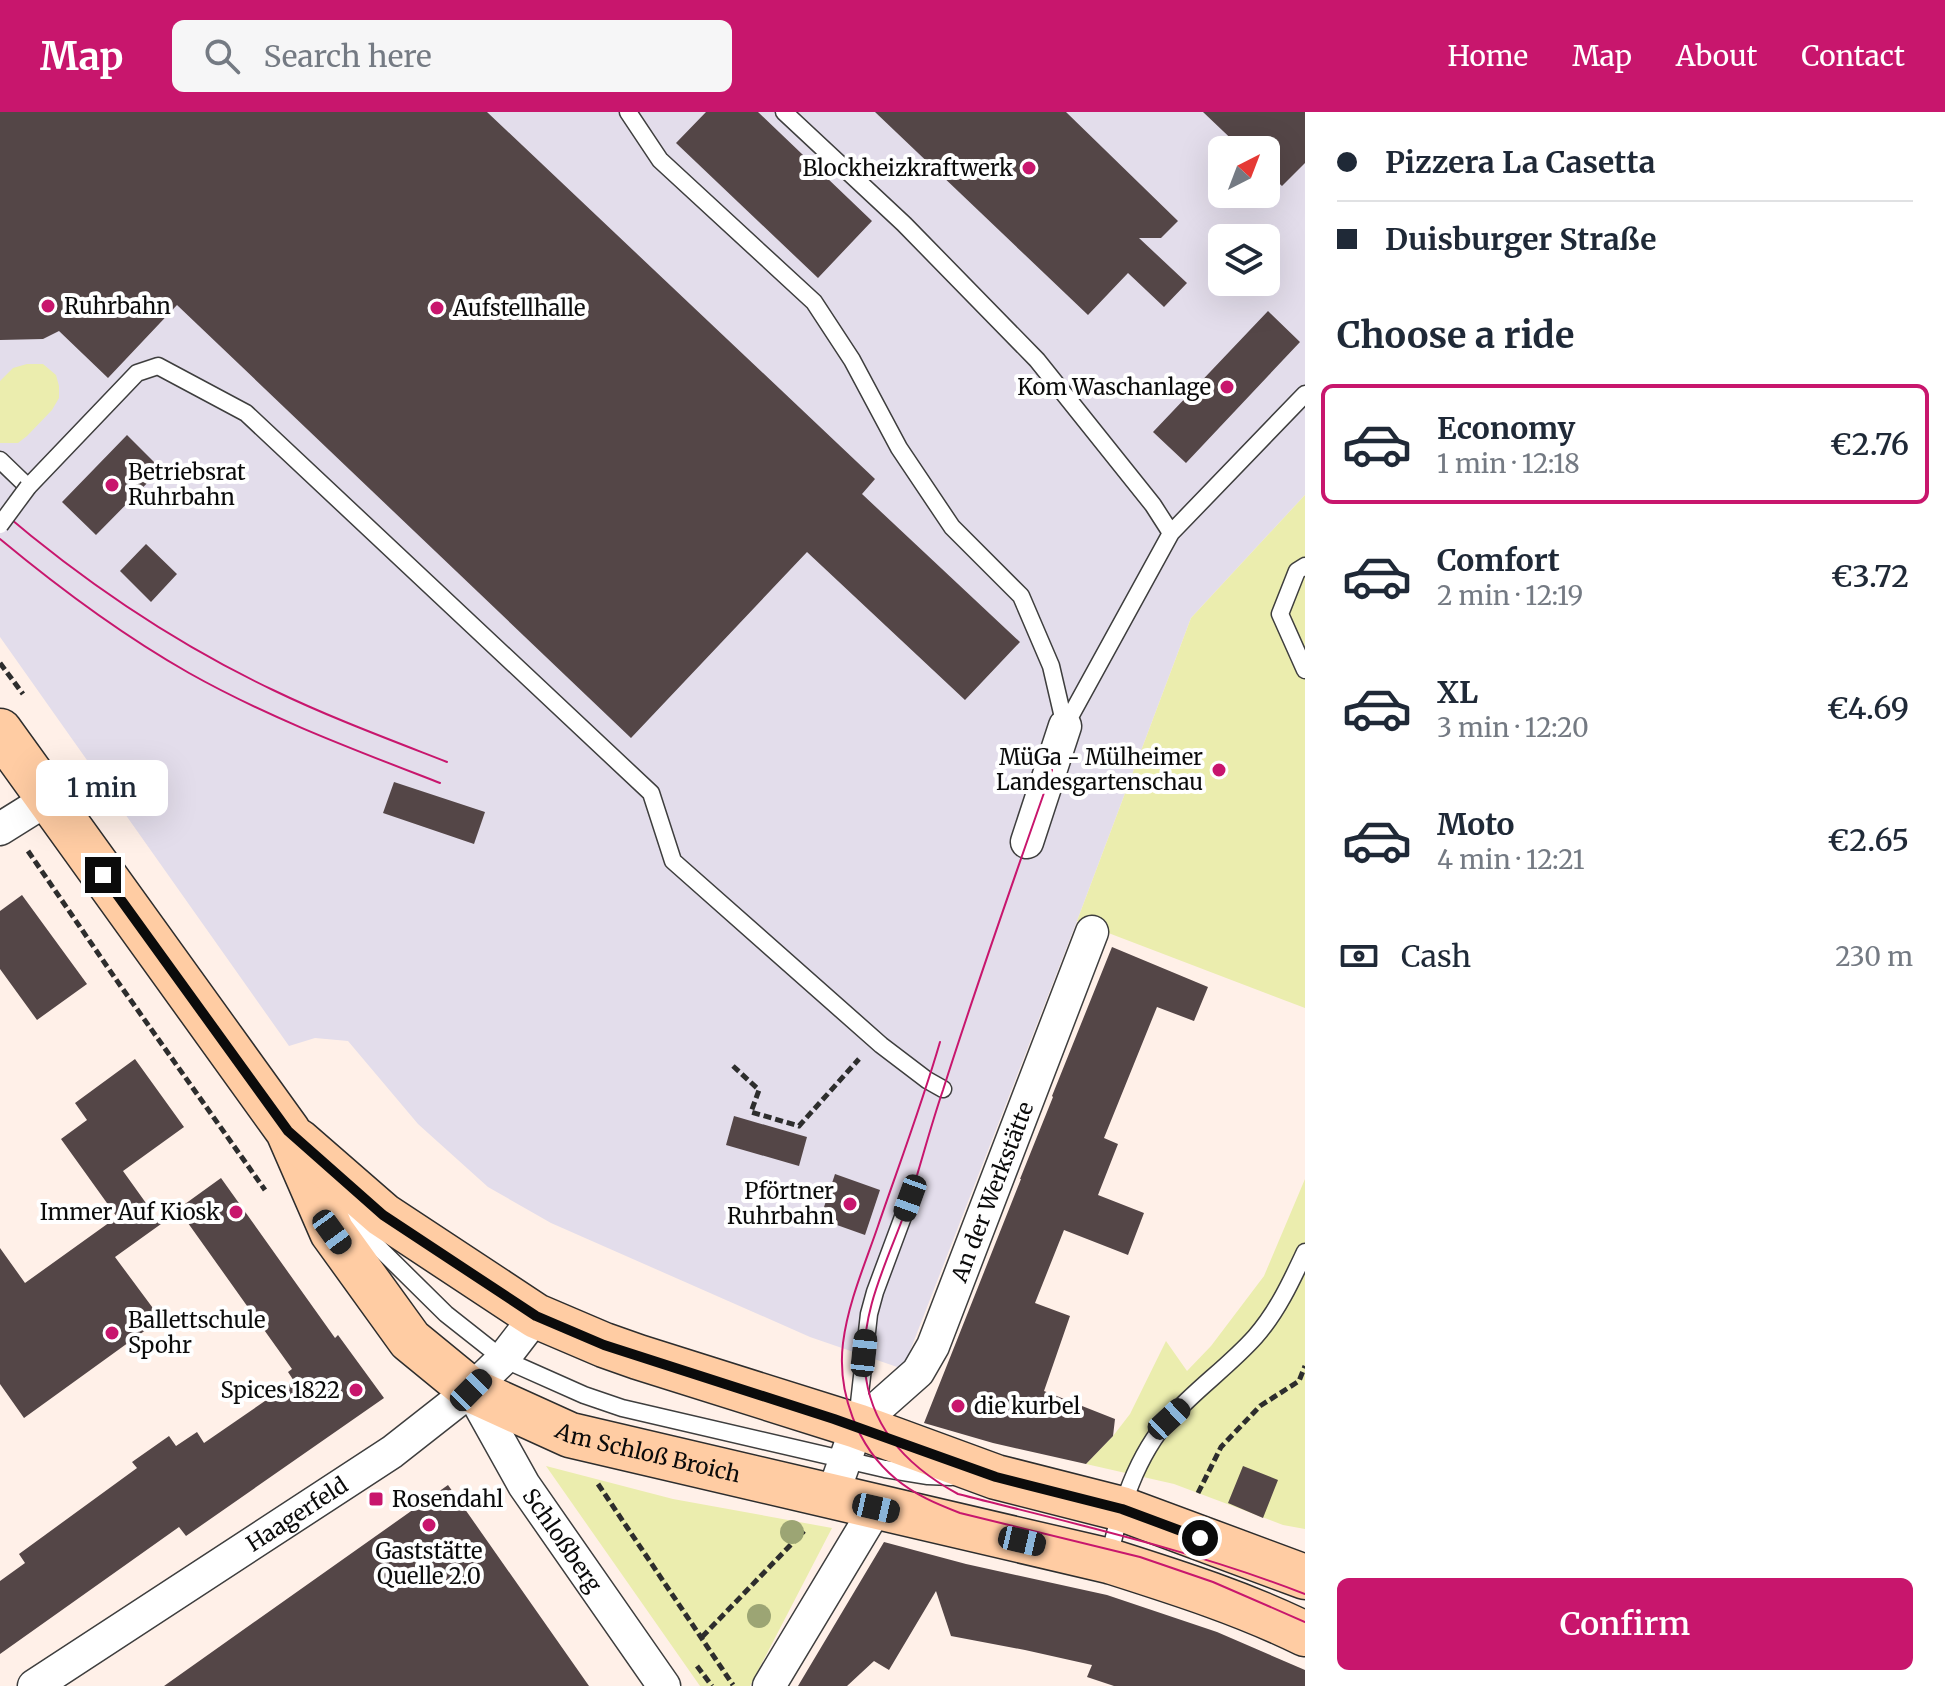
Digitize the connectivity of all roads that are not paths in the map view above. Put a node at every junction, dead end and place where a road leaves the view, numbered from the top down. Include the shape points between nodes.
1 (628, 112) edge
2 (784, 112) edge
3 (1305, 394) edge
4 (0, 460) edge
5 (28, 487) junction
6 (0, 525) edge
7 (1171, 533) junction
8 (1305, 566) edge
9 (1305, 670) edge
10 (1065, 726) junction
11 (0, 731) edge
12 (48, 799) junction
13 (4, 826) edge
14 (1027, 842) dead end
15 (1092, 932) dead end
16 (943, 1089) dead end
17 (288, 1131) junction
18 (910, 1198) dead end
19 (1305, 1252) edge
20 (536, 1316) junction
21 (503, 1359) junction
22 (471, 1390) junction
23 (835, 1477) junction
24 (876, 1508) junction
25 (1122, 1509) junction
26 (1109, 1561) junction
27 (1305, 1577) edge
28 (1305, 1634) edge
29 (34, 1686) edge
30 (664, 1686) edge
31 (769, 1686) edge

1 - 10 lane via 660,160 814,302 952,527 1021,596 1051,666
2 - 7 lane via 904,224 1037,360
3 - 7 lane
4 - 5 lane
5 - 6 lane, bridge
5 - 16 lane via 137,373 158,366 246,413 651,793 673,861 875,1040
7 - 10 lane
8 - 9 lane via 1297,571 1280,614
10 - 14 street
11 - 12 main road
12 - 13 street
12 - 17 main road
15 - 23 street, An der Werkstätte via 933,1346
17 - 20 main road, Am Schloß Broich via 383,1215
17 - 21 lane via 373,1242 446,1314
17 - 22 main road, Am Schloß Broich via 332,1232 410,1340
18 - 23 lane via 869,1314
19 - 25 lane via 1287,1293 1256,1336 1169,1419 1138,1465
20 - 21 street, Haagerfeld
20 - 23 main road, Am Schloß Broich via 638,1357
21 - 22 street, Haagerfeld
21 - 23 lane via 584,1395
22 - 23 main road, Am Schloß Broich via 570,1435
22 - 29 street, Haagerfeld via 392,1452
22 - 30 street, Schloßberg via 524,1485
23 - 24 main road, Am Schloß Broich
23 - 25 main road, Am Schloß Broich via 996,1477
24 - 26 main road, Am Schloß Broich
24 - 31 street
25 - 26 lane
25 - 27 main road, Am Schloß Broich
26 - 28 main road, Am Schloß Broich via 1194,1587

